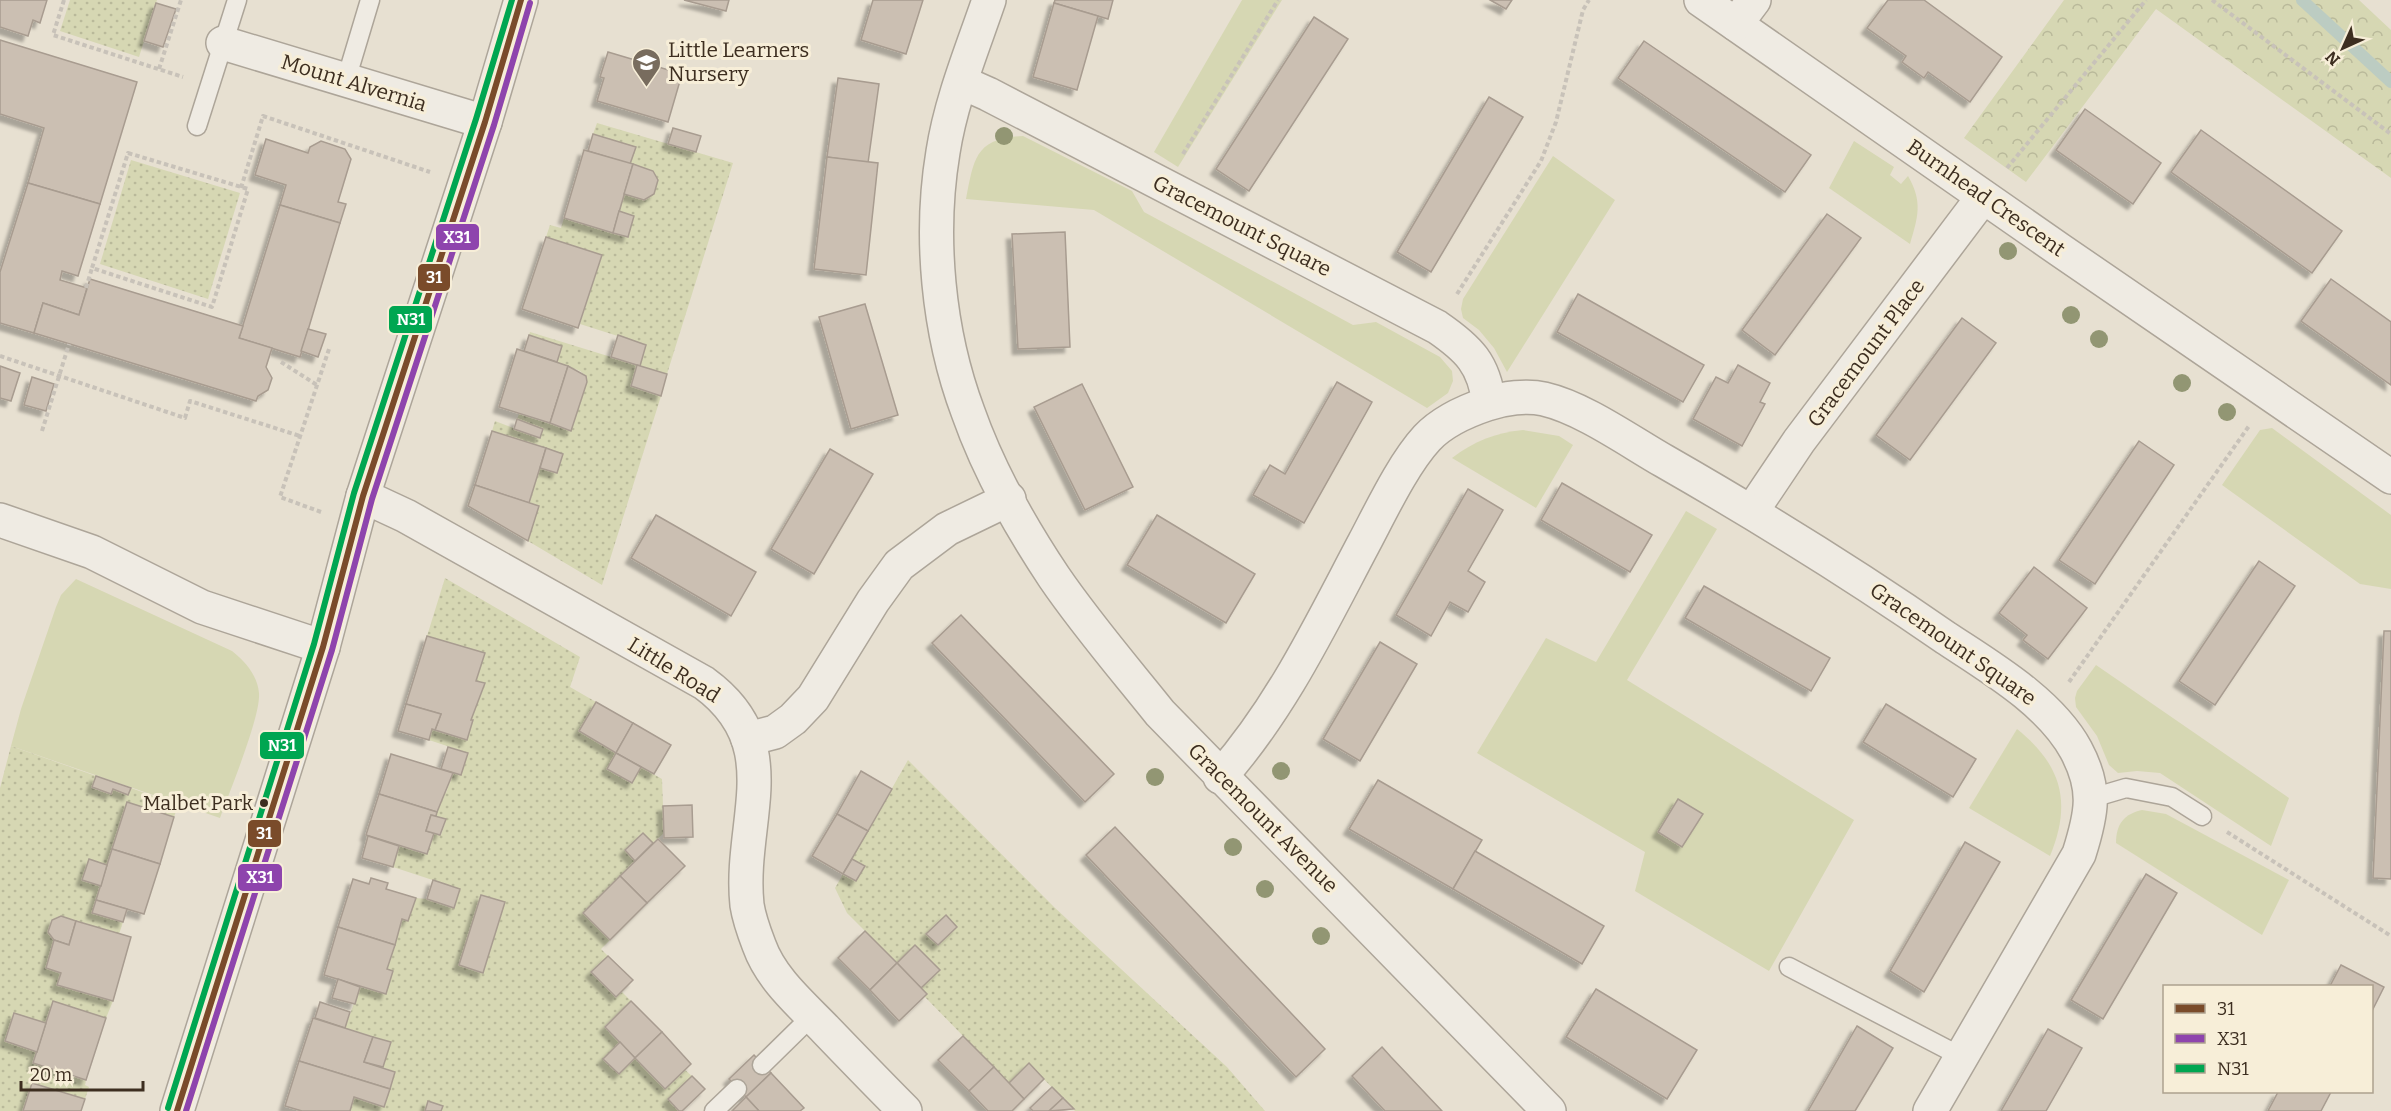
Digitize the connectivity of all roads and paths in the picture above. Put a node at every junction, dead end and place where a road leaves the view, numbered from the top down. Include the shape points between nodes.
1 (64, 0) edge
2 (182, 0) edge
3 (237, 0) edge
4 (370, 0) edge
5 (520, 0) edge
6 (989, 0) edge
7 (1278, 0) edge
8 (1589, 0) edge
9 (1701, 0) edge
10 (2146, 0) edge
11 (2212, 0) edge
12 (1745, 12) edge
13 (223, 43) junction
14 (159, 69) junction
15 (346, 80) junction
16 (961, 82) junction
17 (210, 85) junction
18 (485, 122) junction
19 (198, 126) dead end
20 (2391, 134) edge
21 (465, 184) junction
22 (1164, 186) junction
23 (242, 188) junction
24 (1983, 197) junction
25 (92, 268) junction
26 (86, 288) dead end
27 (1437, 327) junction
28 (69, 344) dead end
29 (329, 350) dead end
30 (0, 356) edge
31 (281, 362) dead end
32 (59, 375) junction
33 (317, 385) junction
34 (2271, 394) junction
35 (1489, 403) junction
36 (42, 431) dead end
37 (300, 436) junction
38 (2391, 477) edge
39 (1009, 499) junction
40 (360, 510) junction
41 (1752, 511) junction
42 (0, 520) edge
43 (323, 647) junction
44 (2043, 707) junction
45 (748, 739) junction
46 (1221, 777) junction
47 (2092, 798) junction
48 (2202, 816) joint
49 (2391, 936) edge
50 (1789, 967) dead end
51 (812, 1016) junction
52 (1960, 1056) junction
53 (762, 1065) dead end
54 (737, 1089) dead end
55 (177, 1111) edge
56 (714, 1111) edge
57 (905, 1111) edge
58 (1549, 1111) edge
59 (1930, 1111) edge

1 - 14 path via 53,34
2 - 14 path
3 - 13 lane
4 - 15 lane
5 - 18 street
6 - 16 street, Gracemount Avenue
7 - 22 path
8 - 27 path via 1582,10 1556,122 1541,161
9 - 12 street, Burnhead Crescent
10 - 24 path
11 - 20 path
12 - 24 street, Burnhead Crescent
13 - 15 street, Mount Alvernia
13 - 17 lane
14 - 17 path
15 - 18 street, Mount Alvernia
16 - 22 street, Gracemount Square
16 - 39 street, Gracemount Avenue via 943,152 937,219 941,297 955,373 968,413
17 - 19 lane
18 - 21 street
21 - 23 path via 263,116
21 - 40 street
22 - 27 street, Gracemount Square
23 - 25 path via 128,153
23 - 25 path via 248,189 212,307
24 - 34 street, Burnhead Crescent
24 - 41 street, Gracemount Place via 1799,441
25 - 26 path
27 - 35 street, Gracemount Square via 1470,352 1486,385
28 - 32 path
29 - 33 path
30 - 32 path
31 - 33 path
32 - 36 path
32 - 37 path via 185,418 190,400
33 - 37 path
34 - 38 street, Burnhead Crescent
34 - 44 path via 2069,684
35 - 41 street, Gracemount Square via 1521,397 1544,399 1576,411
35 - 46 street, Gracemount Square via 1443,423 1425,440 1394,487 1281,696 1248,746
37 - 40 path via 279,497
39 - 45 street via 947,529 899,566 813,698 775,732
39 - 46 street, Gracemount Avenue via 1054,577 1101,641
40 - 43 street
40 - 45 street, Little Road via 406,516 704,684 731,706
41 - 44 street, Gracemount Square via 1883,594
42 - 43 street via 92,552 202,607
43 - 55 street
44 - 47 street, Gracemount Square via 2075,747
45 - 51 street, Little Road via 756,773 746,875 748,907 759,947 770,967
46 - 58 street, Gracemount Avenue
47 - 48 lane via 2127,788 2172,797
47 - 52 street, Gracemount Square via 2079,854
48 - 49 path
50 - 52 lane
51 - 53 lane
51 - 57 street, Little Road
52 - 59 street, Gracemount Square
54 - 56 lane

